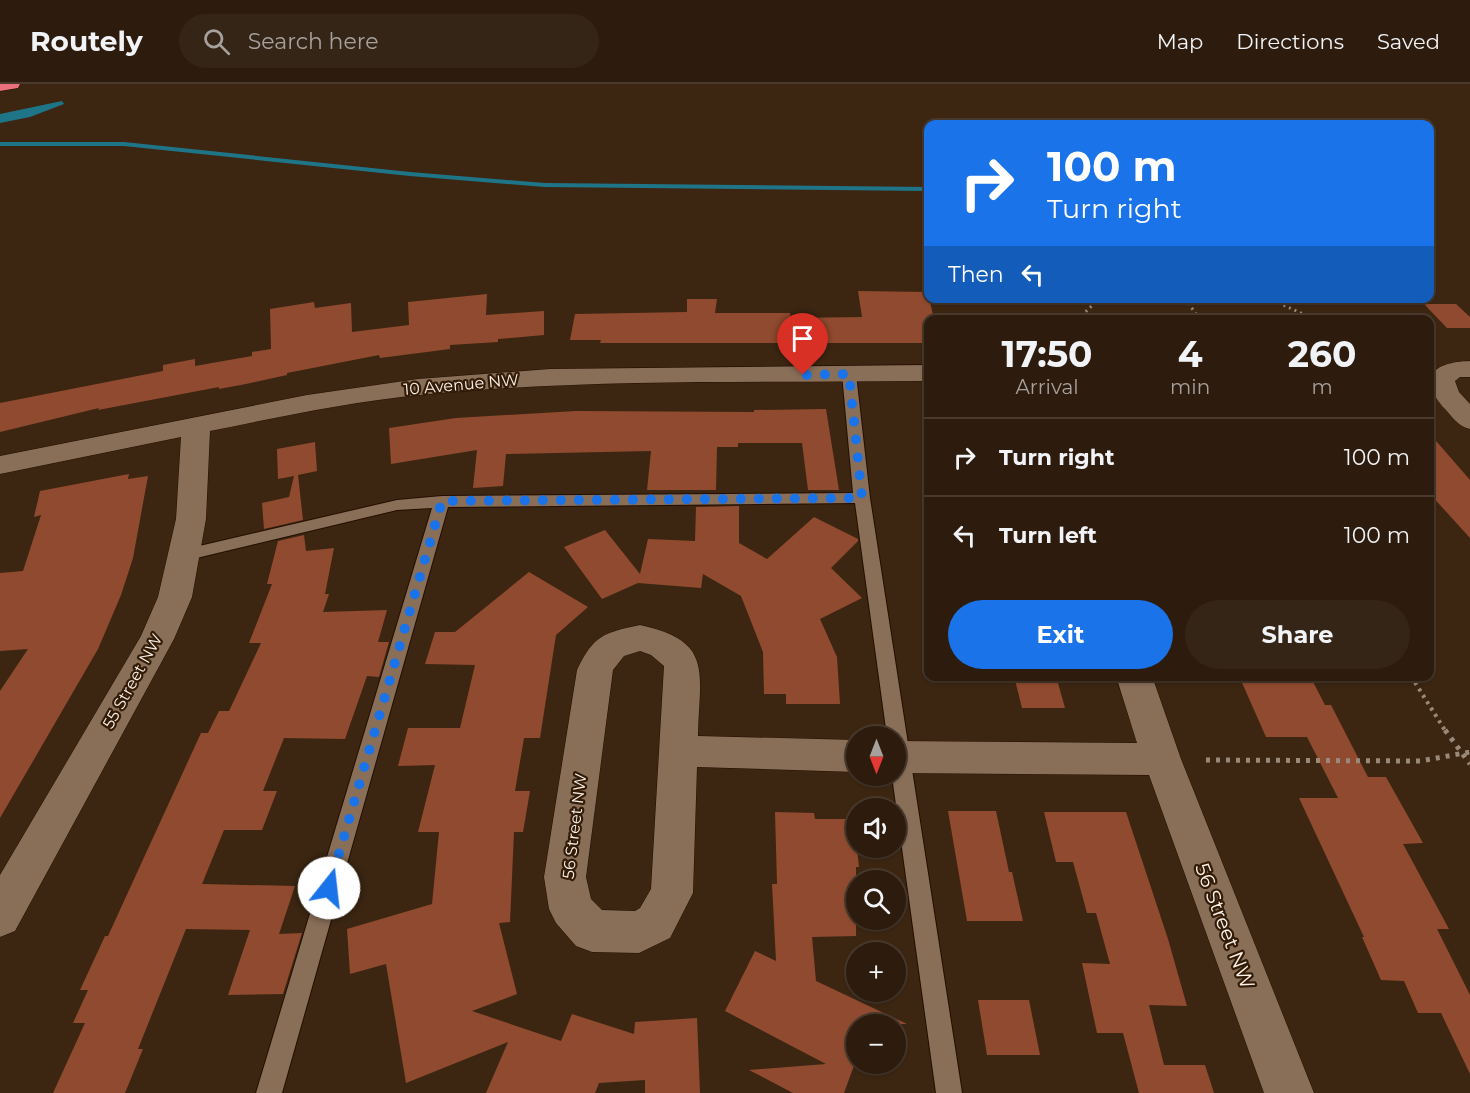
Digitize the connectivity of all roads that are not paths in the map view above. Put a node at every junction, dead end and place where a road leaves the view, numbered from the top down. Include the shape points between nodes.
1 (12, 84) edge
2 (0, 86) edge
3 (1470, 369) edge
4 (924, 373) edge
5 (849, 374) junction
6 (1470, 421) edge
7 (196, 424) junction
8 (0, 465) edge
9 (862, 498) junction
10 (442, 501) junction
11 (184, 555) junction
12 (1136, 681) edge
13 (894, 726) edge
14 (679, 751) junction
15 (846, 756) edge
16 (906, 757) edge
17 (1162, 759) junction
18 (902, 786) edge
19 (0, 916) edge
20 (269, 1093) edge
21 (949, 1093) edge
22 (1289, 1093) edge

1 - 2 highway
3 - 6 street via 1451,372 1442,381 1446,394
4 - 5 street, 10 Avenue NW
5 - 7 street, 10 Avenue NW via 486,380 362,394
5 - 9 lane
7 - 8 street, 10 Avenue NW
7 - 11 street, 55 Street NW via 191,519
9 - 10 lane
9 - 13 lane
10 - 11 lane via 397,505
10 - 20 lane
11 - 19 street, 55 Street NW via 175,597 157,639
12 - 17 street, 56 Street NW
14 - 14 street, 56 Street NW via 682,663 665,646 640,638 603,652 595,670 566,878 571,909 592,931 639,932 655,923 672,892
14 - 15 street
16 - 17 street
17 - 22 street, 56 Street NW
18 - 21 lane

